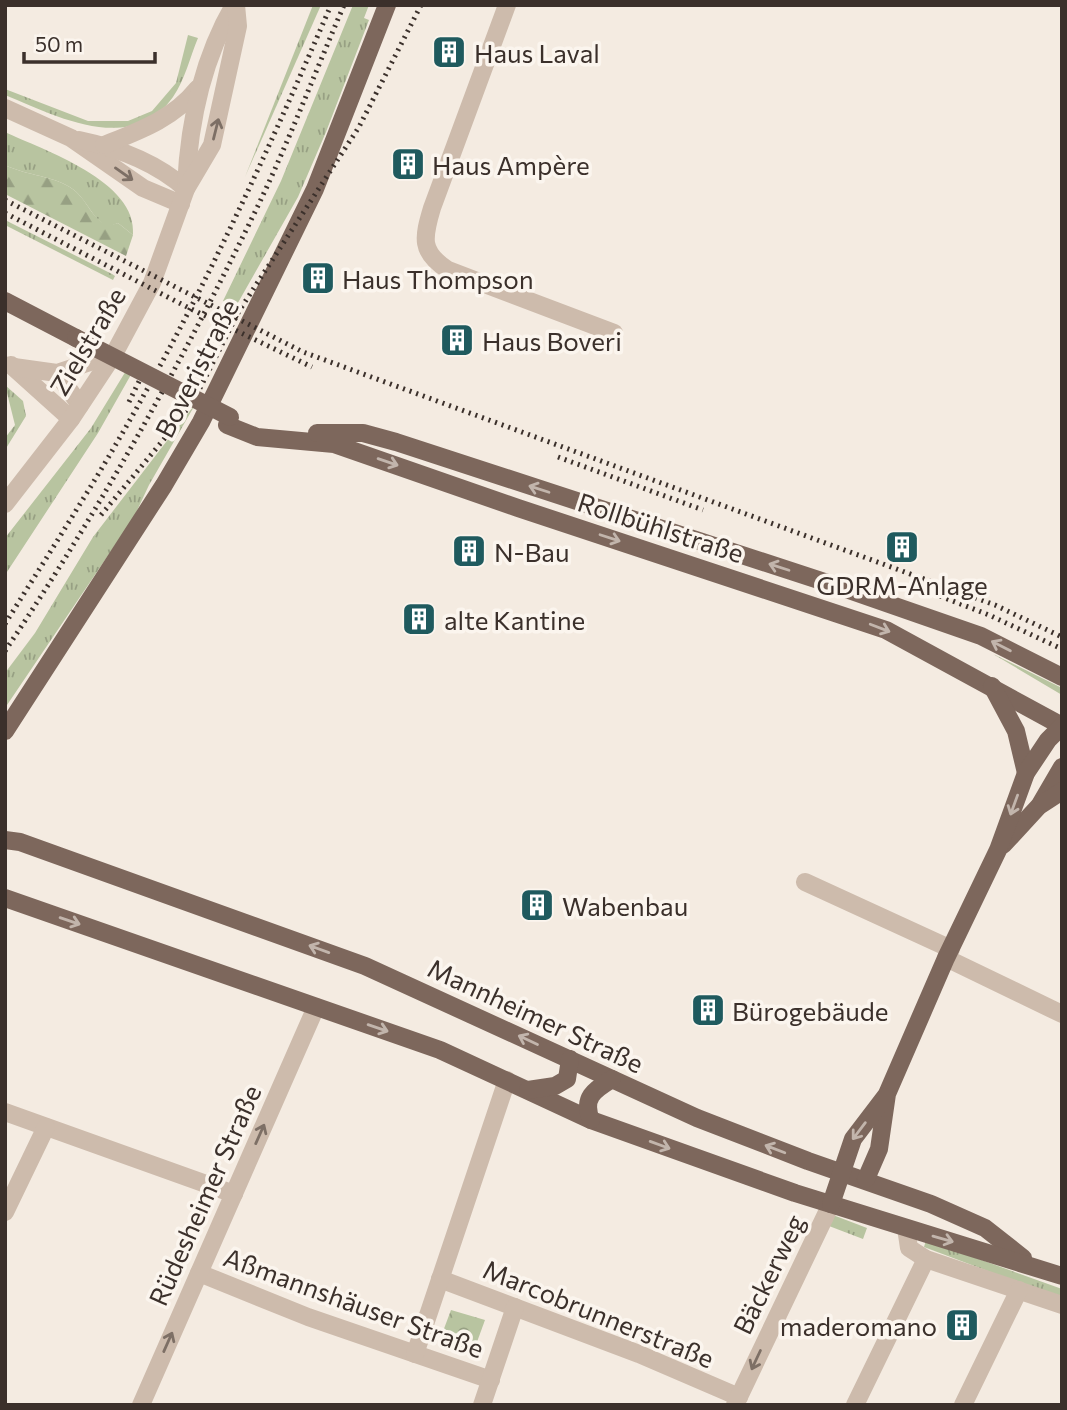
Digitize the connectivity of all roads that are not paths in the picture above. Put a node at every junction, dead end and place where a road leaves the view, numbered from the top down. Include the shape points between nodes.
1 (235, 5) edge
2 (387, 5) edge
3 (507, 5) edge
4 (202, 84) junction
5 (5, 108) edge
6 (71, 138) junction
7 (104, 145) junction
8 (183, 197) junction
9 (5, 301) edge
10 (5, 313) edge
11 (614, 333) dead end
12 (74, 343) junction
13 (114, 354) junction
14 (9, 364) edge
15 (57, 373) junction
16 (76, 412) junction
17 (228, 421) junction
18 (5, 504) edge
19 (1062, 677) edge
20 (992, 686) junction
21 (1062, 726) edge
22 (5, 731) edge
23 (1062, 767) edge
24 (1026, 773) junction
25 (1062, 791) edge
26 (1039, 806) junction
27 (5, 828) edge
28 (10, 844) edge
29 (998, 850) junction
30 (805, 882) dead end
31 (5, 898) edge
32 (948, 953) junction
33 (316, 1007) junction
34 (1062, 1014) edge
35 (570, 1059) junction
36 (612, 1079) junction
37 (507, 1080) junction
38 (528, 1090) junction
39 (887, 1094) junction
40 (5, 1112) edge
41 (591, 1120) junction
42 (46, 1127) junction
43 (839, 1171) junction
44 (866, 1179) junction
45 (234, 1194) junction
46 (831, 1204) junction
47 (931, 1204) junction
48 (5, 1212) edge
49 (906, 1228) junction
50 (926, 1259) junction
51 (1031, 1265) junction
52 (199, 1273) junction
53 (1062, 1276) edge
54 (440, 1279) junction
55 (1019, 1290) junction
56 (1062, 1305) edge
57 (515, 1307) junction
58 (415, 1354) junction
59 (491, 1380) junction
60 (737, 1401) edge
61 (141, 1405) edge
62 (482, 1405) edge
63 (856, 1405) edge
64 (963, 1405) edge

1 - 4 street, Zielstraße via 218,33
8 -> 1 street, Zielstraße via 212,145 239,26
2 - 22 main road, Boveristraße via 315,189 201,422
3 - 11 street via 432,208 425,247 448,270
4 - 7 street via 185,104 153,125
4 - 8 street, Zielstraße via 188,137
5 - 6 street
6 - 7 street
6 -> 8 street via 143,188
7 - 8 street via 169,173
8 - 13 street, Zielstraße via 152,283
9 - 12 main road
10 - 12 main road
12 - 17 main road, bridge
13 - 15 street
13 - 16 street, Zielstraße
14 - 15 street
14 - 16 street
15 - 16 street
16 - 18 street, Zielstraße
19 -> 17 main road, Rollbühlstraße via 981,636 396,442 362,433 303,432
17 -> 20 main road, Rollbühlstraße via 257,437 325,441 818,606 886,630
20 - 21 main road, Rollbühlstraße
20 - 24 main road via 1016,732
21 - 24 main road
23 - 26 main road
24 -> 29 main road
25 - 26 main road
26 - 29 main road
27 - 28 main road
35 -> 28 main road, Mannheimer Straße via 365,966
29 - 32 main road
30 - 32 street
31 -> 33 main road, Mannheimer Straße
32 - 34 street
32 - 39 main road
33 -> 37 main road, Mannheimer Straße via 440,1050
45 -> 33 street, Rüdesheimer Straße
35 - 36 main road, Mannheimer Straße
35 - 38 main road via 567,1079
36 - 41 main road via 588,1099
43 -> 36 main road, Mannheimer Straße via 697,1118
37 - 38 main road, Mannheimer Straße
37 - 54 street
38 - 41 main road, Mannheimer Straße
39 -> 43 main road via 853,1139
39 - 44 main road via 879,1149
40 - 42 street
41 -> 46 main road, Mannheimer Straße
42 - 45 street
42 - 48 street
43 - 44 main road, Mannheimer Straße
43 - 46 main road
44 - 46 main road
44 - 47 main road, Mannheimer Straße
45 - 52 street, Rüdesheimer Straße
46 - 49 main road, Mannheimer Straße
46 -> 60 street, Bäckerweg
47 - 49 main road
47 - 51 main road, Mannheimer Straße via 985,1228
49 - 50 street via 909,1248
49 -> 51 main road, Mannheimer Straße
50 - 55 street
50 - 63 street
51 - 53 main road, Mannheimer Straße
52 - 58 street, Aßmannshäuser Straße
61 -> 52 street, Rüdesheimer Straße
54 - 57 street, Marcobrunnerstraße
54 - 58 street
55 - 56 street
55 - 64 street
57 - 59 street
57 - 60 street, Marcobrunnerstraße via 639,1354
58 - 59 street, Aßmannshäuser Straße
59 - 62 street

